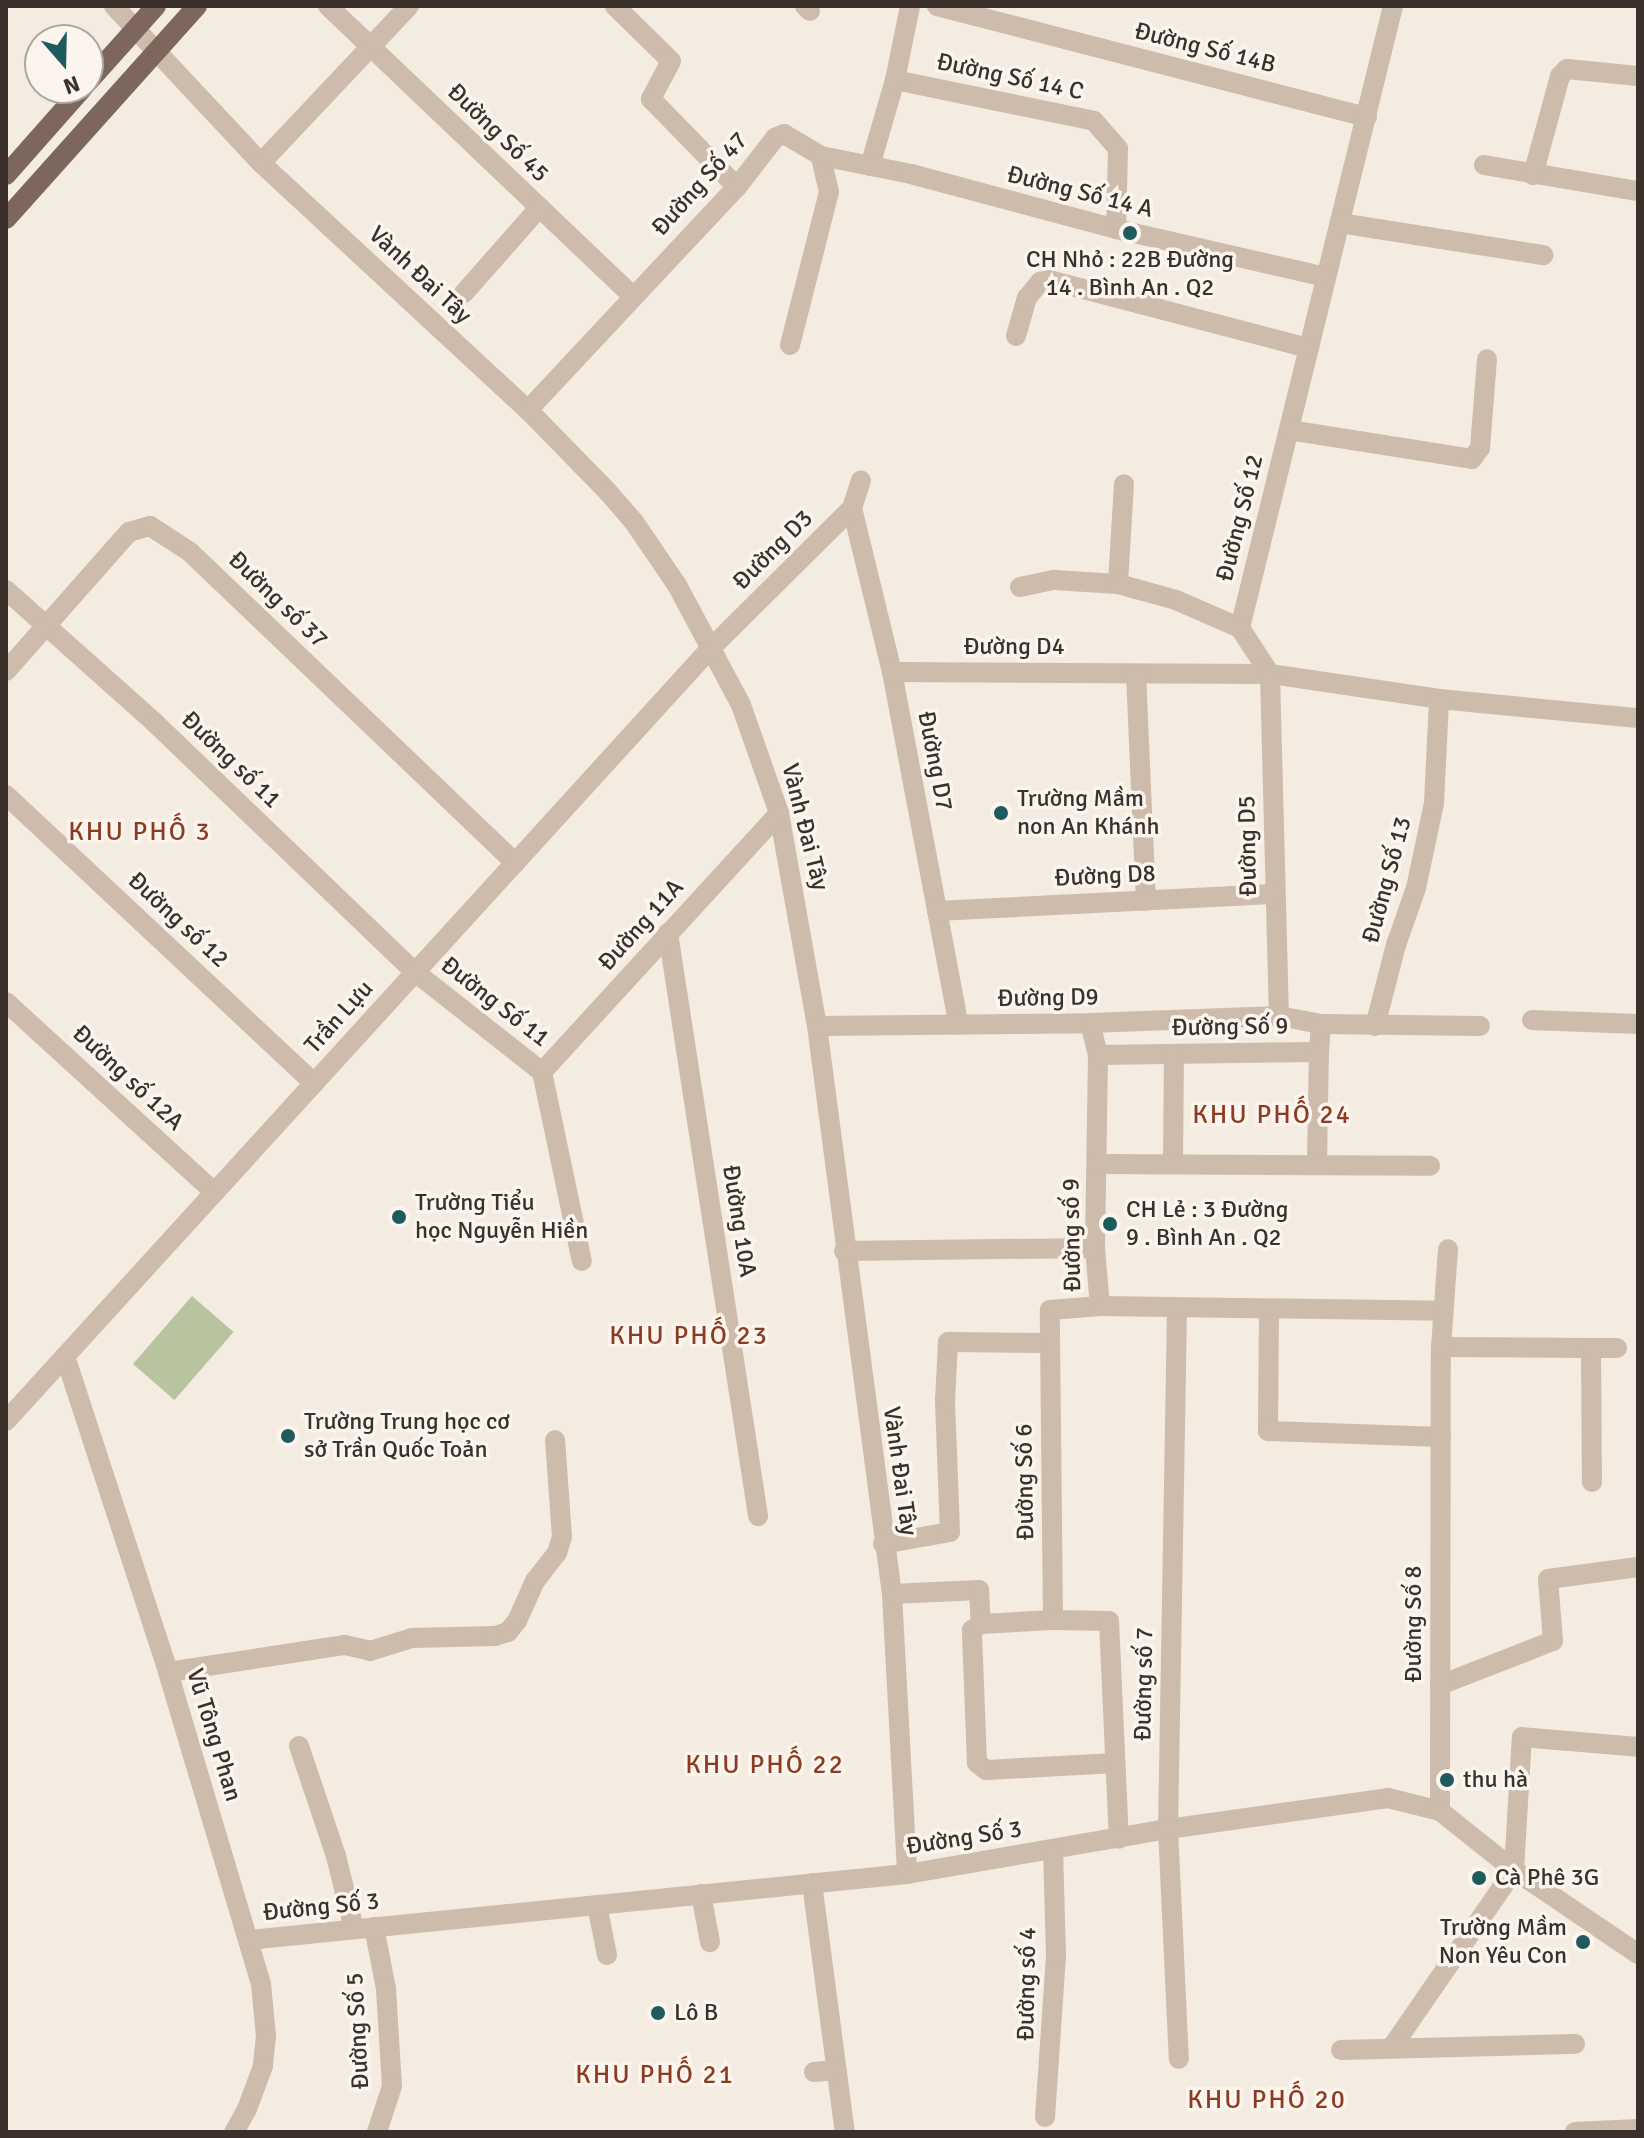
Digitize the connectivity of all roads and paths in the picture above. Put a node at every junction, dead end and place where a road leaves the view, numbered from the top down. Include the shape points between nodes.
1 (114, 6) edge
2 (156, 6) edge
3 (197, 6) edge
4 (328, 6) edge
5 (409, 6) edge
6 (615, 6) edge
7 (910, 6) edge
8 (937, 6) edge
9 (1393, 6) edge
10 (137, 27) junction
11 (372, 46) junction
12 (156, 52) junction
13 (104, 64) edge
14 (1638, 76) edge
15 (895, 80) junction
16 (69, 104) edge
17 (1367, 117) junction
18 (821, 156) junction
19 (261, 163) junction
20 (1484, 165) dead end
21 (870, 166) junction
22 (6, 175) edge
23 (1533, 175) junction
24 (737, 187) junction
25 (1638, 191) edge
26 (539, 208) junction
27 (6, 219) edge
28 (1340, 223) junction
29 (1116, 229) junction
30 (1543, 255) dead end
31 (1326, 277) junction
32 (464, 293) dead end
33 (633, 296) junction
34 (1016, 336) dead end
35 (790, 345) dead end
36 (1309, 348) junction
37 (1487, 359) dead end
38 (528, 410) junction
39 (1289, 430) junction
40 (861, 480) dead end
41 (1124, 484) dead end
42 (852, 508) junction
43 (1118, 584) junction
44 (1020, 587) dead end
45 (6, 590) edge
46 (46, 626) junction
47 (1240, 628) junction
48 (710, 649) junction
49 (6, 671) edge
50 (892, 672) junction
51 (1136, 674) junction
52 (1270, 674) junction
53 (1439, 699) junction
54 (1638, 718) edge
55 (6, 795) edge
56 (779, 813) junction
57 (515, 863) junction
58 (1274, 894) junction
59 (1146, 901) junction
60 (937, 911) junction
61 (668, 933) junction
62 (415, 972) junction
63 (6, 1002) edge
64 (1279, 1016) junction
65 (1532, 1020) dead end
66 (1090, 1023) junction
67 (1321, 1024) junction
68 (1638, 1024) edge
69 (959, 1025) junction
70 (817, 1026) junction
71 (1375, 1026) junction
72 (1480, 1026) dead end
73 (1319, 1052) junction
74 (1174, 1054) junction
75 (1098, 1055) junction
76 (542, 1072) junction
77 (314, 1083) junction
78 (1173, 1163) junction
79 (1317, 1163) junction
80 (1097, 1164) junction
81 (1430, 1166) dead end
82 (214, 1192) junction
83 (1095, 1248) junction
84 (1448, 1249) dead end
85 (844, 1251) junction
86 (582, 1261) dead end
87 (1100, 1306) junction
88 (1177, 1310) junction
89 (1269, 1311) junction
90 (1442, 1311) junction
91 (1050, 1343) junction
92 (1441, 1347) junction
93 (1591, 1348) junction
94 (1617, 1348) dead end
95 (65, 1356) junction
96 (6, 1421) edge
97 (1441, 1437) junction
98 (555, 1440) dead end
99 (1592, 1482) dead end
100 (758, 1516) dead end
101 (883, 1544) junction
102 (1638, 1567) edge
103 (892, 1594) junction
104 (1053, 1620) junction
105 (981, 1624) junction
106 (168, 1672) junction
107 (1440, 1685) junction
108 (299, 1746) dead end
109 (1638, 1747) edge
110 (1115, 1763) junction
111 (1440, 1811) junction
112 (1168, 1829) junction
113 (1119, 1839) junction
114 (1053, 1851) junction
115 (1514, 1870) junction
116 (907, 1874) junction
117 (812, 1883) junction
118 (701, 1894) junction
119 (597, 1905) junction
120 (364, 1928) junction
121 (249, 1940) junction
122 (710, 1942) dead end
123 (1638, 1954) edge
124 (607, 1955) dead end
125 (1575, 2044) dead end
126 (1392, 2047) junction
127 (1341, 2050) dead end
128 (1179, 2059) dead end
129 (837, 2070) junction
130 (814, 2072) dead end
131 (1045, 2117) dead end
132 (1638, 2129) edge
133 (234, 2132) edge
134 (377, 2132) edge
135 (845, 2132) edge
136 (1575, 2132) edge

1 - 10 street, Vành Đai Tây
2 - 10 main road
3 - 12 main road
4 - 11 street, Đường Số 45
5 - 11 street
6 - 24 street via 671,61 651,99
7 - 15 street
8 - 17 street, Đường Số 14B
9 - 17 street, Đường Số 12
10 - 12 street, Vành Đai Tây
10 - 13 main road
11 - 19 street
11 - 26 street, Đường Số 45
12 - 19 street, Vành Đai Tây
12 - 27 main road
14 - 23 street via 1567,69 1560,76
15 - 21 street
15 - 29 street, Đường Số 14 C via 1094,121 1118,149
16 - 22 main road
17 - 28 street, Đường Số 12
18 - 21 street, Đường Số 14 A
18 - 24 street, Đường Số 47 via 784,134 775,138
18 - 35 street via 829,192
19 - 38 street, Vành Đai Tây
20 - 23 street
21 - 29 street, Đường Số 14 A
23 - 25 street
24 - 33 street, Đường Số 47
26 - 32 street
26 - 33 street, Đường Số 45
28 - 30 street
28 - 31 street, Đường Số 12
29 - 31 street, Đường Số 14 A
31 - 36 street, Đường Số 12
33 - 38 street, Đường Số 47
34 - 36 street via 1027,298 1040,282 1049,280
36 - 39 street, Đường Số 12
37 - 39 street via 1480,448 1472,459
38 - 48 street, Vành Đai Tây via 634,522 692,611
39 - 47 street, Đường Số 12
40 - 42 street, Đường D3
41 - 43 street
42 - 48 street, Đường D3
42 - 50 street, Đường D7
43 - 44 street via 1054,580
43 - 47 street via 1176,600
45 - 46 street, Đường số 11
46 - 49 street, Đường số 37
46 - 57 street, Đường số 37 via 129,532 150,526 190,552
46 - 62 street, Đường số 11
47 - 52 street
48 - 56 street, Vành Đai Tây via 757,744
48 - 57 street, Trần Lựu
50 - 51 street, Đường D4
50 - 60 street, Đường D7
51 - 52 street, Đường D4
51 - 59 street
52 - 53 street
52 - 58 street, Đường D5
53 - 54 street
53 - 71 street, Đường Số 13 via 1434,803 1416,888
55 - 77 street, Đường số 12
56 - 61 street, Đường 11A
56 - 70 street, Vành Đai Tây
57 - 62 street, Trần Lựu
58 - 59 street, Đường D8
58 - 64 street, Đường D5
59 - 60 street, Đường D8
60 - 69 street, Đường D7
61 - 76 street, Đường 11A
61 - 100 street, Đường 10A
62 - 76 street, Đường Số 11
62 - 77 street, Trần Lựu
63 - 82 street, Đường số 12A
64 - 66 street, Đường D9
64 - 67 street, Đường D9
65 - 68 street
66 - 69 street, Đường D9
66 - 75 street, Đường số 9
67 - 71 street, Đường Số 9
67 - 73 street, Đường Số 9
69 - 70 street, Đường D9
70 - 85 street, Vành Đai Tây
71 - 72 street, Đường Số 9
73 - 74 street, Đường Số 9
73 - 79 street
74 - 75 street, Đường Số 9
74 - 78 street
75 - 80 street, Đường số 9
76 - 86 street, Đường Số 11
77 - 82 street, Trần Lựu
78 - 79 street
78 - 80 street
79 - 81 street
80 - 83 street, Đường số 9
82 - 95 street, Trần Lựu
83 - 85 street
83 - 87 street, Đường số 9
84 - 90 street, Đường Số 8
85 - 101 street, Vành Đai Tây
87 - 88 street
87 - 91 street, Đường Số 6 via 1050,1310
88 - 89 street
88 - 112 street, Đường số 7
89 - 90 street
89 - 97 street via 1268,1431
90 - 92 street, Đường Số 8
91 - 101 street via 948,1342 950,1532
91 - 104 street, Đường Số 6
92 - 93 street
92 - 97 street, Đường Số 8
93 - 94 street
93 - 99 street
95 - 96 street, Trần Lựu
95 - 106 street, Vũ Tông Phan
97 - 107 street, Đường Số 8
98 - 106 street via 562,1537 508,1632 412,1638 370,1651 345,1645
101 - 103 street, Vành Đai Tây
102 - 107 street via 1548,1579 1553,1641
103 - 105 street via 979,1590
103 - 116 street, Vành Đai Tây
104 - 105 street
104 - 110 street via 1109,1621
105 - 110 street via 972,1630 977,1763 986,1770
106 - 121 street, Vũ Tông Phan
107 - 111 street, Đường Số 8
108 - 120 street, Đường Số 5
109 - 115 street via 1522,1737
110 - 113 street
111 - 112 street, Đường Số 3 via 1388,1798
111 - 115 street, Đường Số 3
112 - 113 street, Đường Số 3
112 - 128 street, Đường số 7
113 - 114 street, Đường Số 3
114 - 116 street, Đường Số 3
114 - 131 street, Đường số 4 via 1056,1956
115 - 123 street, Đường Số 3
115 - 126 street
116 - 117 street, Đường Số 3
117 - 118 street, Đường Số 3
117 - 129 street
118 - 119 street, Đường Số 3
118 - 122 street
119 - 120 street, Đường Số 3
119 - 124 street
120 - 121 street, Đường Số 3
120 - 134 street, Đường Số 5 via 386,1989 392,2086
121 - 133 street, Vũ Tông Phan via 261,1984 266,2036 256,2086
125 - 126 street
126 - 127 street
129 - 130 street
129 - 135 street
132 - 136 street

